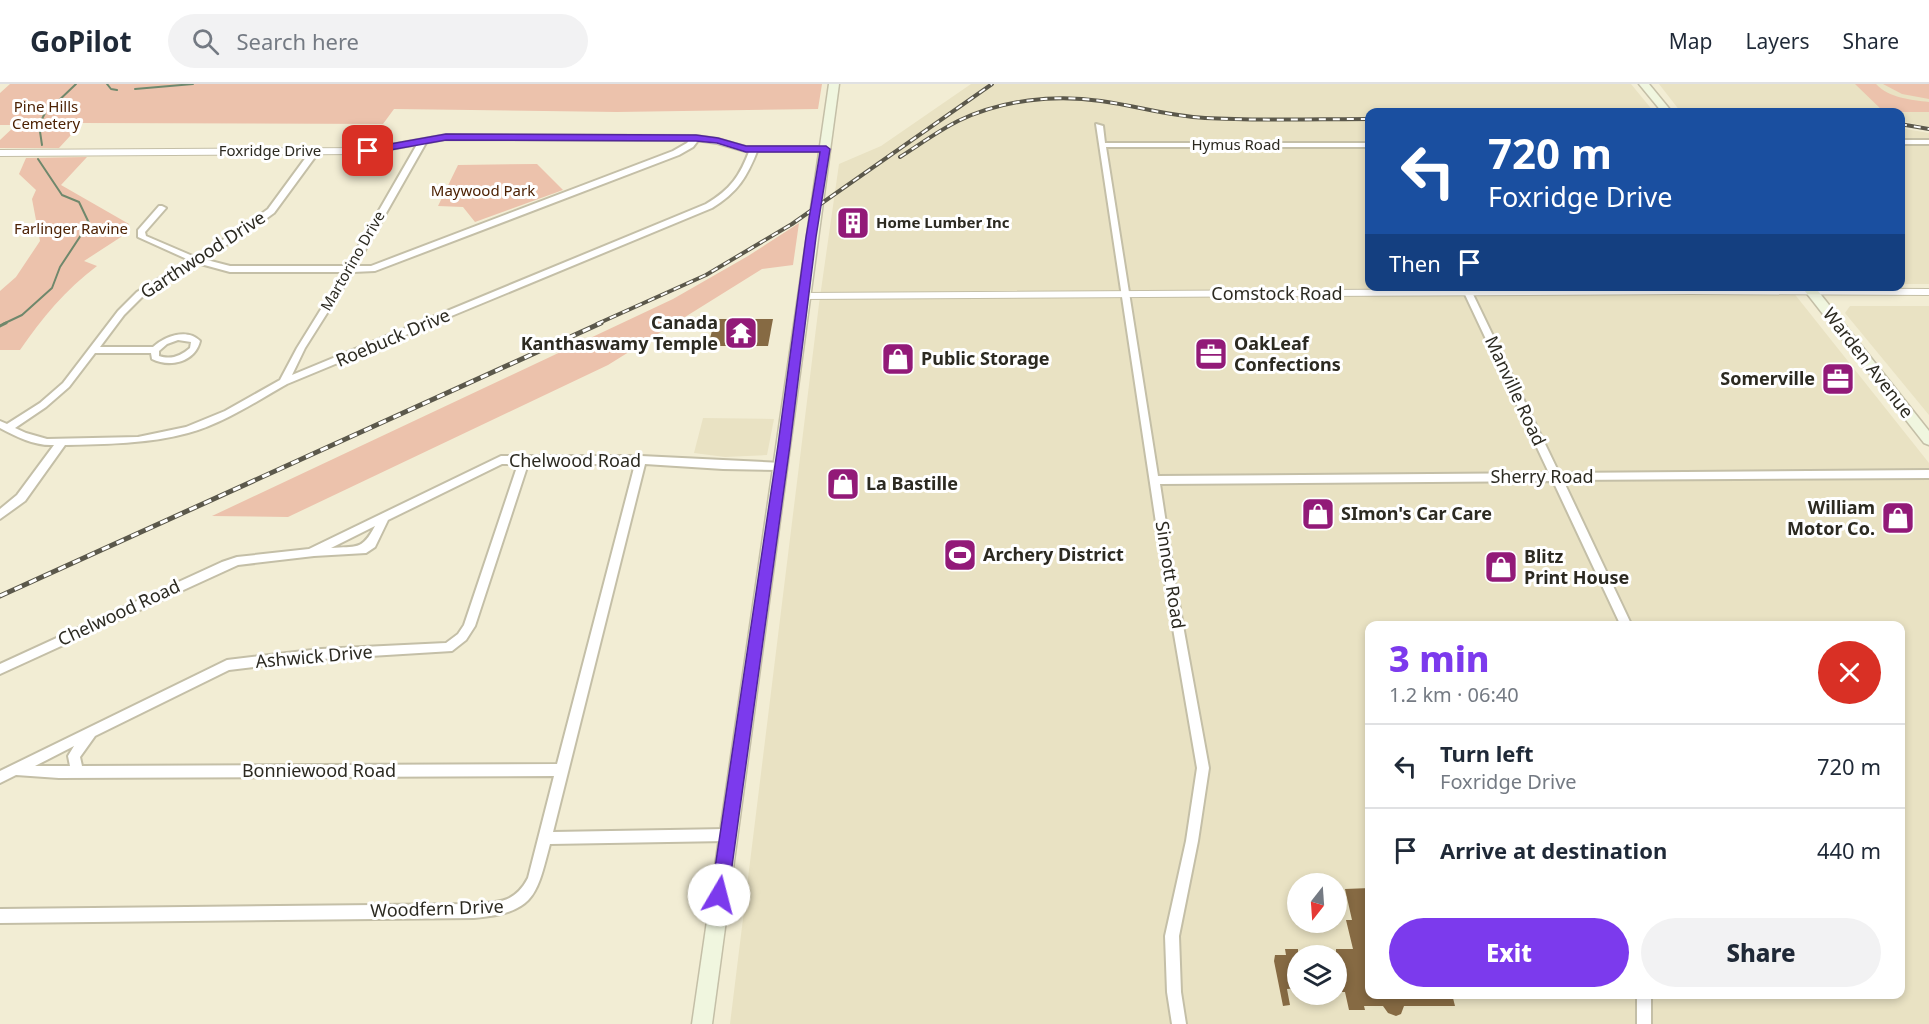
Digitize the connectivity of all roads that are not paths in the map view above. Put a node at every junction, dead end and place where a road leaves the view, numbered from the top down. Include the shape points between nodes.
1 (834, 84) edge
2 (1644, 84) edge
3 (1664, 108) edge
4 (1099, 126) dead end
5 (696, 138) junction
6 (423, 141) junction
7 (1905, 142) edge
8 (1929, 142) edge
9 (1365, 145) edge
10 (1103, 146) junction
11 (754, 149) junction
12 (826, 149) junction
13 (315, 151) junction
14 (0, 153) edge
15 (162, 208) dead end
16 (196, 259) junction
17 (350, 269) junction
18 (1398, 291) edge
19 (1466, 291) edge
20 (1811, 291) edge
21 (1889, 291) edge
22 (1929, 292) edge
23 (1127, 295) junction
24 (804, 296) junction
25 (155, 350) dead end
26 (95, 351) junction
27 (284, 382) junction
28 (4, 426) edge
29 (1929, 440) edge
30 (62, 442) junction
31 (524, 460) junction
32 (641, 460) junction
33 (779, 466) junction
34 (1929, 474) edge
35 (1556, 477) junction
36 (1156, 480) junction
37 (0, 515) edge
38 (384, 518) junction
39 (311, 553) junction
40 (1626, 621) edge
41 (0, 669) edge
42 (92, 731) junction
43 (561, 770) junction
44 (17, 771) junction
45 (77, 772) junction
46 (0, 777) edge
47 (728, 834) junction
48 (544, 838) junction
49 (0, 916) edge
50 (1644, 999) edge
51 (702, 1024) edge
52 (1179, 1024) edge
53 (1644, 1024) edge

1 - 12 main road
2 - 3 main road
4 - 10 street, Sinnott Road
5 - 6 street, Foxridge Drive via 446,137
5 - 11 street, Foxridge Drive
5 - 17 street via 676,153 382,266
6 - 13 street, Foxridge Drive via 368,151
6 - 17 street, Martorino Drive
7 - 8 street
9 - 10 street, Hymus Road
10 - 23 street, Sinnott Road
11 - 12 street, Foxridge Drive
11 - 27 street, Roebuck Drive via 740,182 709,206
12 - 24 main road
13 - 14 street, Foxridge Drive
13 - 16 street, Garthwood Drive via 271,211
15 - 16 street via 145,225 142,237
16 - 17 street via 243,270
16 - 26 street, Garthwood Drive via 140,294 121,313
17 - 27 street, Martorino Drive
18 - 23 street, Comstock Road
19 - 35 street, Manville Road
20 - 29 main road, Warden Avenue
21 - 22 street, Comstock Road
23 - 24 street, Comstock Road
23 - 36 street, Sinnott Road
24 - 33 main road
25 - 26 street
26 - 28 street, Garthwood Drive via 60,390
27 - 30 street, Roebuck Drive via 181,432 138,440
28 - 30 street, Roebuck Drive via 34,439
30 - 37 street via 21,498
31 - 32 street, Chelwood Road
31 - 38 street, Chelwood Road via 495,462
31 - 42 street, Ashwick Drive via 469,626 462,638 448,648 321,654 227,665
32 - 33 street, Chelwood Road
32 - 43 street, Woodfern Drive
33 - 47 main road
34 - 35 street, Sherry Road
35 - 36 street, Sherry Road
35 - 40 street, Manville Road
36 - 52 street, Sinnott Road via 1203,768 1172,936
38 - 39 street, Chelwood Road
38 - 39 street, Chelwood Road via 369,547
39 - 41 street, Chelwood Road via 226,565
42 - 44 street, Ashwick Drive
42 - 45 street via 74,756
43 - 45 street, Bonniewood Road
43 - 48 street, Woodfern Drive
44 - 45 street, Bonniewood Road
44 - 46 street, Ashwick Drive
47 - 48 street
47 - 51 main road
48 - 49 street, Woodfern Drive via 529,891 512,907 474,911
50 - 53 street

